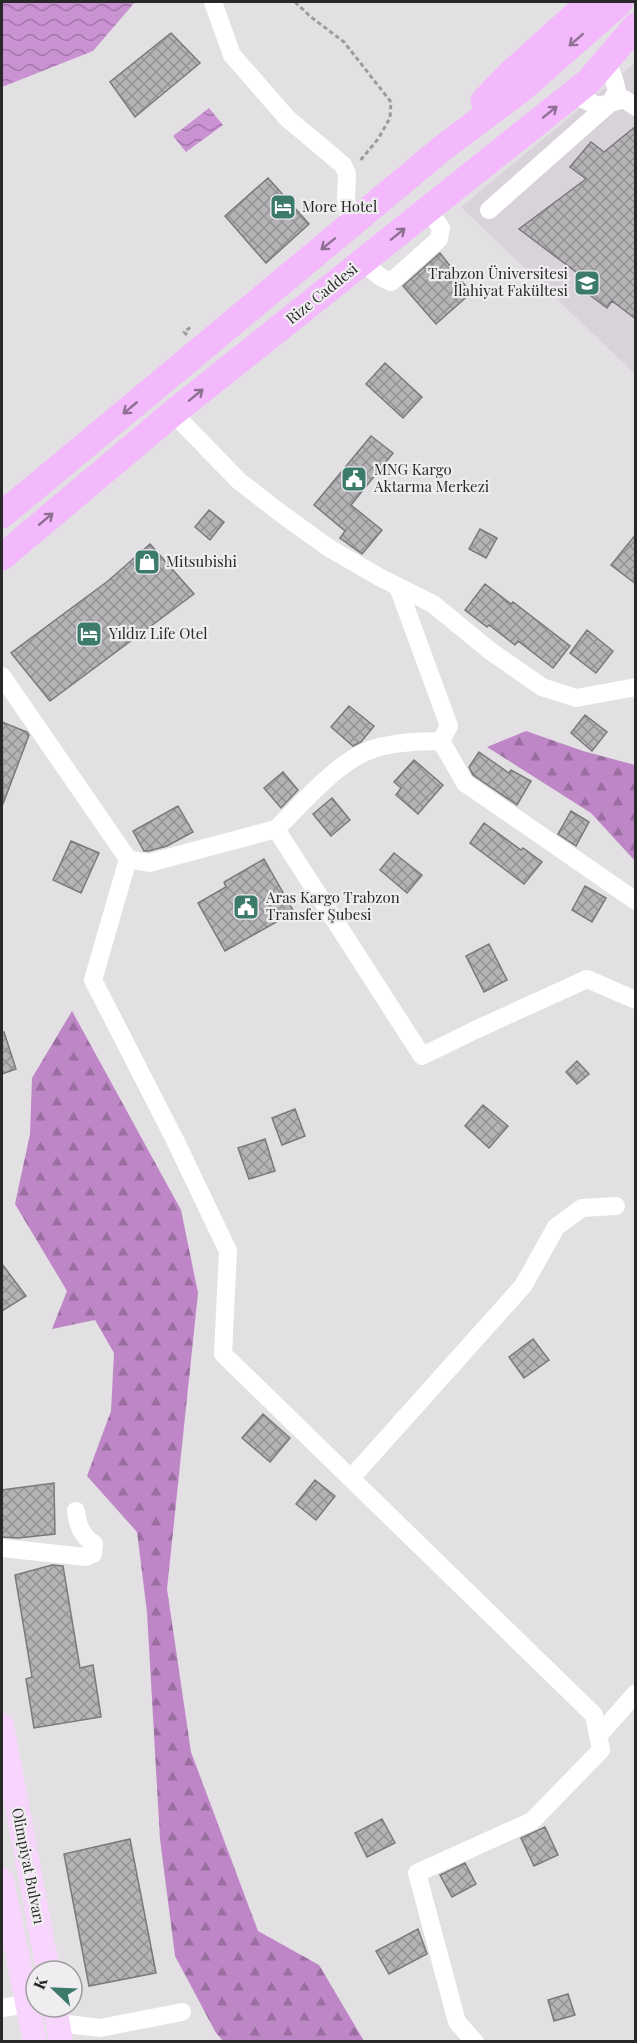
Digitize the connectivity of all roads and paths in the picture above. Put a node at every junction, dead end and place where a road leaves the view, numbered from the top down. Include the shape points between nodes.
1 (213, 2) edge
2 (295, 2) edge
3 (591, 2) edge
4 (620, 2) edge
5 (636, 26) edge
6 (636, 43) edge
7 (590, 80) junction
8 (610, 103) junction
9 (636, 107) edge
10 (444, 147) junction
11 (347, 174) junction
12 (489, 210) dead end
13 (351, 225) junction
14 (192, 327) dead end
15 (184, 332) dead end
16 (173, 413) junction
17 (2, 515) edge
18 (2, 557) edge
19 (398, 587) junction
20 (2, 676) edge
21 (636, 687) edge
22 (441, 741) junction
23 (276, 829) junction
24 (128, 859) junction
25 (636, 901) edge
26 (636, 1000) edge
27 (616, 1206) dead end
28 (351, 1478) junction
29 (76, 1511) dead end
30 (2, 1548) edge
31 (636, 1693) edge
32 (2, 1726) edge
33 (598, 1735) junction
34 (2, 1880) edge
35 (46, 1959) edge
36 (24, 1989) edge
37 (24, 2004) edge
38 (2, 2008) edge
39 (182, 2012) dead end
40 (30, 2019) edge
41 (58, 2024) edge
42 (35, 2042) edge
43 (475, 2042) edge

1 - 11 street via 232,56 287,118 343,165
2 - 11 path via 344,42 391,102 390,118 378,139
3 - 10 highway via 510,74
4 -> 10 highway via 519,91
5 - 7 highway, Rize Caddesi
6 - 7 highway
7 - 8 street via 598,106
7 - 8 street via 617,91
16 -> 7 highway, Rize Caddesi
8 - 9 street via 624,99
8 - 12 street
10 - 13 highway
11 - 13 street
13 -> 17 highway
14 - 15 path
18 -> 16 highway, Rize Caddesi
16 - 19 street via 239,481 329,548
19 - 21 street via 433,604 542,687 576,698
19 - 22 street via 449,726
20 - 24 street
22 - 23 street via 374,748 346,762
22 - 25 street via 465,783
23 - 24 street via 149,863
23 - 26 street via 422,1056 587,979
24 - 28 street via 93,980 228,1251 223,1354
27 - 28 street via 582,1208 556,1227 524,1286
28 - 33 street via 594,1715
29 - 30 street via 84,1537 94,1544 93,1554 86,1557
31 - 33 street
32 - 35 main road, Olimpiyat Bulvarı
33 - 43 street via 601,1750 532,1821 417,1873 457,2022
34 - 36 main road, Olimpiyat Bulvarı
37 - 38 street
39 - 41 street via 100,2028
40 - 42 main road, Olimpiyat Bulvarı

